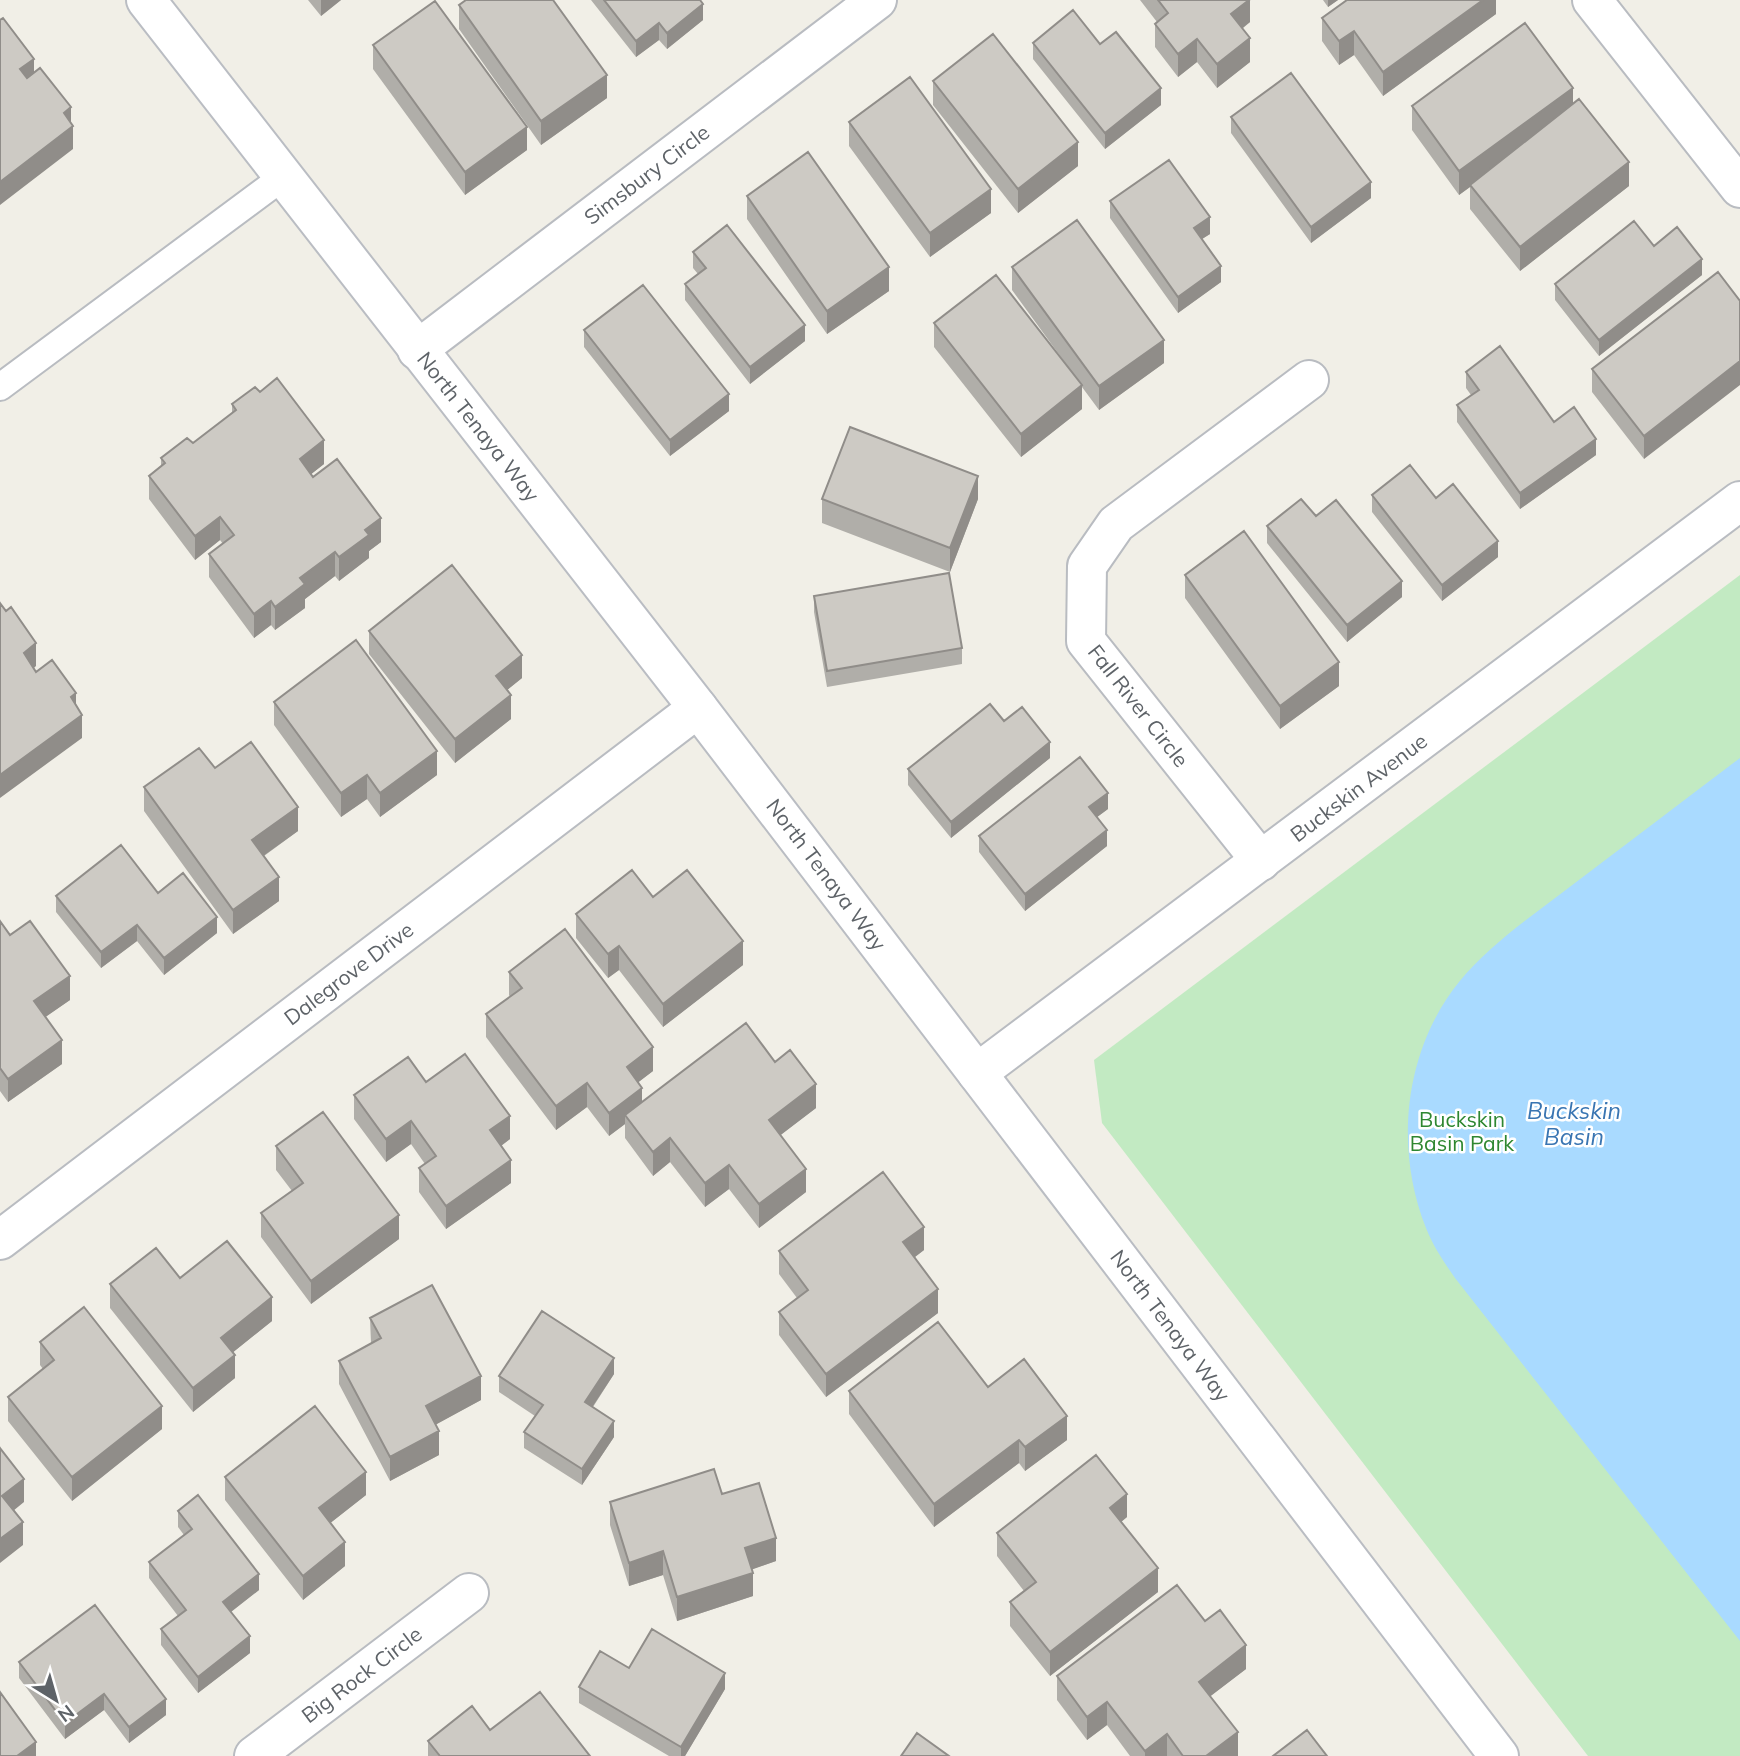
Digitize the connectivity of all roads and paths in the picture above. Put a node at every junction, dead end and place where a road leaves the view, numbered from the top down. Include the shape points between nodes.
1 (146, 0) edge
2 (877, 0) edge
3 (1592, 0) edge
4 (283, 177) junction
5 (1740, 188) edge
6 (417, 350) junction
7 (1309, 380) dead end
8 (0, 387) edge
9 (1740, 501) edge
10 (698, 708) junction
11 (1261, 861) junction
12 (977, 1073) junction
13 (0, 1240) edge
14 (469, 1593) dead end
15 (254, 1756) edge
16 (1499, 1756) edge

1 - 4 street, North Tenaya Way
2 - 6 street, Simsbury Circle
3 - 5 street
4 - 6 street, North Tenaya Way
4 - 8 lane
6 - 10 street, North Tenaya Way
7 - 11 street, Fall River Circle via 1116,524 1087,566 1086,640
9 - 11 street, Buckskin Avenue
10 - 12 street, North Tenaya Way
10 - 13 street, Dalegrove Drive
11 - 12 street, Buckskin Avenue
12 - 16 street, North Tenaya Way
14 - 15 street, Big Rock Circle

